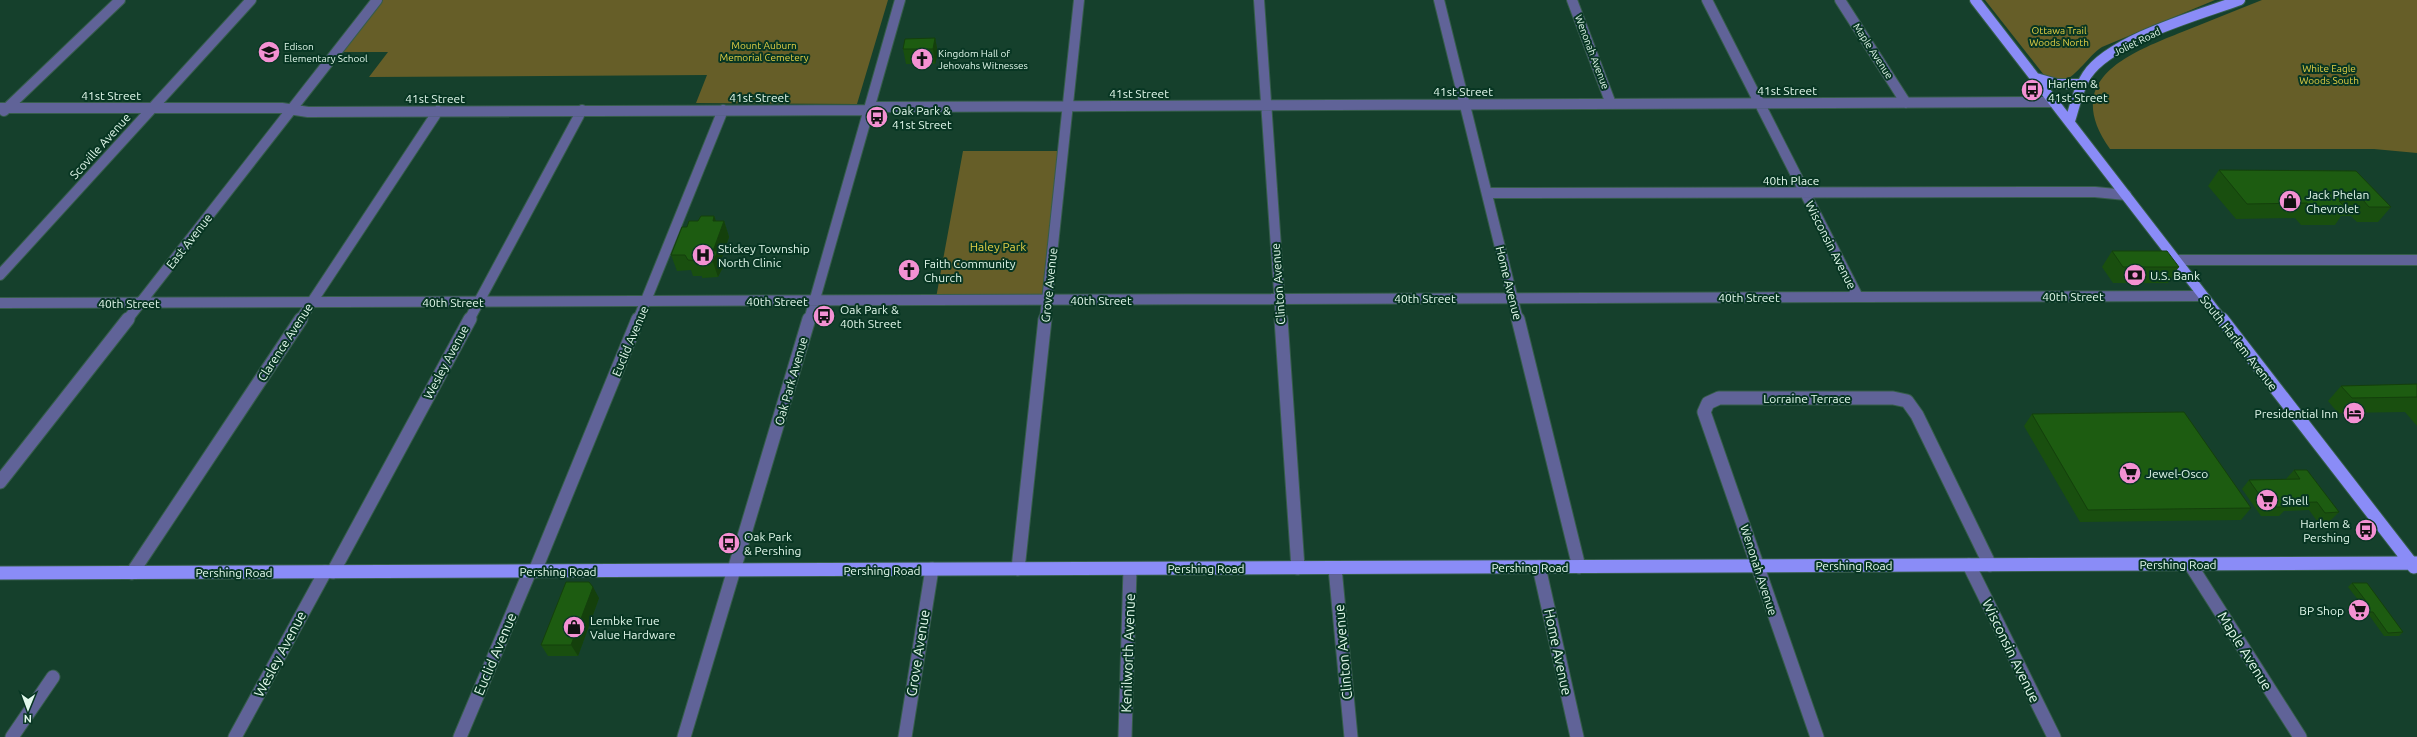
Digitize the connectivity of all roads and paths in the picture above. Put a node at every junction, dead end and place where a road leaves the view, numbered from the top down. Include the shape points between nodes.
1 (120, 0) edge
2 (251, 0) edge
3 (377, 0) edge
4 (900, 0) edge
5 (1079, 0) edge
6 (1259, 0) edge
7 (1439, 0) edge
8 (1572, 0) edge
9 (1707, 0) edge
10 (1840, 0) edge
11 (1974, 0) edge
12 (2240, 0) edge
13 (2036, 78) junction
14 (2081, 84) junction
15 (2055, 102) junction
16 (1759, 103) junction
17 (1906, 103) junction
18 (1465, 104) junction
19 (1611, 104) junction
20 (1266, 105) junction
21 (1068, 106) junction
22 (152, 108) junction
23 (870, 108) junction
24 (291, 109) junction
25 (2, 110) edge
26 (582, 110) junction
27 (723, 110) junction
28 (438, 111) junction
29 (2070, 122) junction
30 (2123, 192) junction
31 (1487, 193) junction
32 (1805, 193) junction
33 (2175, 260) junction
34 (2417, 260) edge
35 (0, 275) edge
36 (2203, 296) junction
37 (1858, 297) junction
38 (1513, 298) junction
39 (1279, 299) junction
40 (814, 300) junction
41 (1047, 300) junction
42 (646, 301) junction
43 (311, 302) junction
44 (479, 302) junction
45 (0, 303) edge
46 (141, 303) junction
47 (1708, 403) joint
48 (0, 482) edge
49 (2190, 564) junction
50 (1969, 565) junction
51 (1990, 565) junction
52 (1757, 566) junction
53 (2415, 566) edge
54 (1540, 567) junction
55 (1579, 567) junction
56 (1130, 568) junction
57 (1298, 568) junction
58 (1335, 568) junction
59 (932, 569) junction
60 (1018, 569) junction
61 (734, 570) junction
62 (532, 571) junction
63 (329, 572) junction
64 (0, 573) edge
65 (132, 573) junction
66 (53, 677) dead end
67 (12, 737) edge
68 (235, 737) edge
69 (460, 737) edge
70 (684, 737) edge
71 (905, 737) edge
72 (1125, 737) edge
73 (1351, 737) edge
74 (1577, 737) edge
75 (1817, 737) edge
76 (2054, 737) edge
77 (2300, 737) edge

1 - 25 street
2 - 22 street, Scoville Avenue
3 - 24 street, East Avenue
4 - 23 street, Oak Park Avenue
5 - 21 street, Grove Avenue
6 - 20 street, Clinton Avenue
7 - 18 street, Home Avenue
8 - 19 street, Wenonah Avenue
9 - 16 street, Wisconsin Avenue
10 - 17 street, Maple Avenue
11 - 13 main road, South Harlem Avenue
12 - 14 main road, Joliet Road via 2129,44 2096,65
13 - 14 main road via 2057,84
13 - 15 main road, South Harlem Avenue
14 - 29 main road, Joliet Road
15 - 17 street, 41st Street
15 - 29 main road, South Harlem Avenue
16 - 17 street, 41st Street
16 - 19 street, 41st Street
16 - 32 street, Wisconsin Avenue
18 - 19 street, 41st Street
18 - 20 street, 41st Street
18 - 31 street, Home Avenue
20 - 21 street, 41st Street
20 - 39 street, Clinton Avenue
21 - 23 street, 41st Street
21 - 41 street, Grove Avenue
22 - 24 street, 41st Street
22 - 25 street, 41st Street
22 - 35 street, Scoville Avenue
23 - 27 street, 41st Street
23 - 40 street, Oak Park Avenue
24 - 28 street, 41st Street via 305,112
24 - 46 street, East Avenue
26 - 27 street, 41st Street
26 - 28 street, 41st Street
26 - 44 street, Wesley Avenue
27 - 42 street, Euclid Avenue
28 - 43 street, Clarence Avenue
29 - 30 main road, South Harlem Avenue
30 - 32 street, 40th Place
30 - 33 main road, South Harlem Avenue
31 - 32 street, 40th Place
31 - 38 street, Home Avenue
32 - 37 street, Wisconsin Avenue
33 - 34 street
33 - 36 main road, South Harlem Avenue
36 - 37 street, 40th Street
36 - 53 main road, South Harlem Avenue
37 - 38 street, 40th Street
38 - 39 street, 40th Street
38 - 55 street, Home Avenue
39 - 41 street, 40th Street
39 - 57 street, Clinton Avenue
40 - 41 street, 40th Street
40 - 42 street, 40th Street
40 - 61 street, Oak Park Avenue
41 - 60 street, Grove Avenue
42 - 44 street, 40th Street
42 - 62 street, Euclid Avenue
43 - 44 street, 40th Street
43 - 46 street, 40th Street
43 - 65 street, Clarence Avenue
44 - 63 street, Wesley Avenue
45 - 46 street, 40th Street
46 - 48 street, East Avenue
47 - 51 street, Lorraine Terrace via 1719,398 1892,398 1907,401 1917,415
47 - 52 street, Wenonah Avenue via 1704,412
49 - 51 main road, Pershing Road
49 - 53 main road, Pershing Road
49 - 77 street, Maple Avenue
50 - 51 main road, Pershing Road
50 - 52 main road, Pershing Road
50 - 76 street, Wisconsin Avenue
52 - 55 main road, Pershing Road
52 - 75 street, Wenonah Avenue
54 - 55 main road, Pershing Road
54 - 58 main road, Pershing Road
54 - 74 street, Home Avenue
56 - 57 main road, Pershing Road
56 - 60 main road, Pershing Road
56 - 72 street, Kenilworth Avenue
57 - 58 main road, Pershing Road
58 - 73 street, Clinton Avenue
59 - 60 main road, Pershing Road
59 - 61 main road, Pershing Road
59 - 71 street, Grove Avenue
61 - 62 main road, Pershing Road
61 - 70 street, Oak Park Avenue
62 - 63 main road, Pershing Road
62 - 69 street, Euclid Avenue
63 - 65 main road, Pershing Road
63 - 68 street, Wesley Avenue
64 - 65 main road, Pershing Road
66 - 67 street

